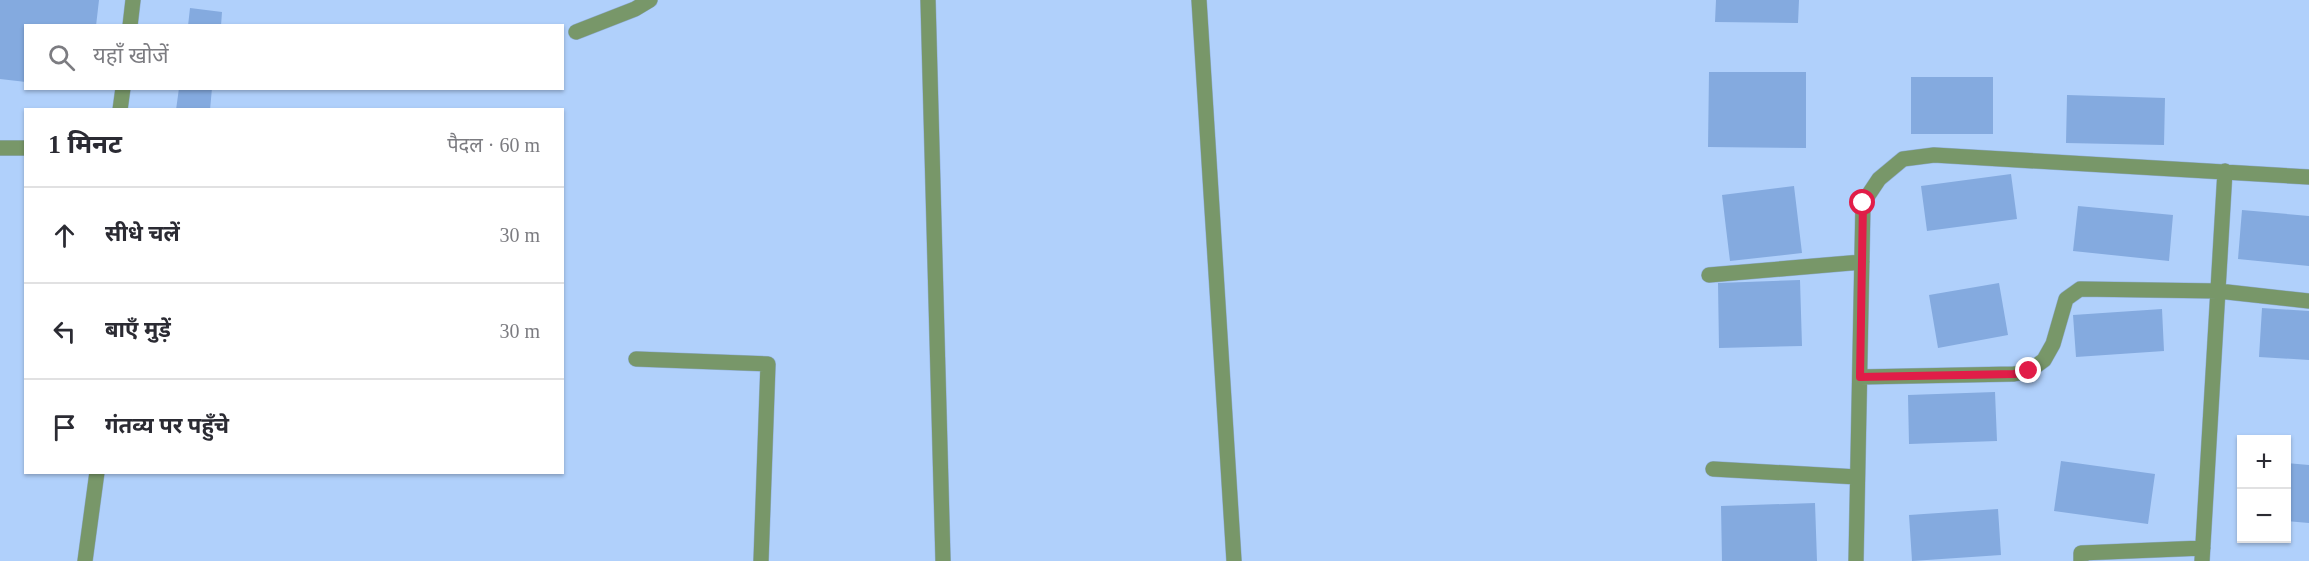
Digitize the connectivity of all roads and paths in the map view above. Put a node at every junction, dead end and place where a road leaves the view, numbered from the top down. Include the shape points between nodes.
1 (134, 0) edge
2 (650, 0) edge
3 (928, 0) edge
4 (1199, 0) edge
5 (130, 24) edge
6 (576, 33) dead end
7 (123, 90) edge
8 (120, 108) edge
9 (0, 148) edge
10 (24, 148) edge
11 (2225, 171) junction
12 (2309, 177) edge
13 (1862, 261) junction
14 (1709, 275) dead end
15 (2218, 291) junction
16 (2309, 301) edge
17 (636, 359) dead end
18 (1860, 377) junction
19 (1713, 469) dead end
20 (97, 474) edge
21 (1857, 477) junction
22 (2203, 554) edge
23 (85, 561) edge
24 (761, 561) edge
25 (943, 561) edge
26 (1234, 561) edge
27 (1856, 561) edge
28 (2081, 561) edge

1 - 5 street
2 - 6 street
3 - 25 street
4 - 26 street
7 - 8 street
9 - 10 street
11 - 12 street
11 - 13 street via 1934,155 1903,159 1879,179 1863,203
11 - 15 street
13 - 14 street
13 - 18 street
15 - 16 street
15 - 18 street via 2080,289 2066,299 2044,360 2029,371
15 - 22 street
17 - 24 street via 768,364
18 - 21 street
19 - 21 street
20 - 23 street
21 - 27 street
22 - 28 street via 2081,553

